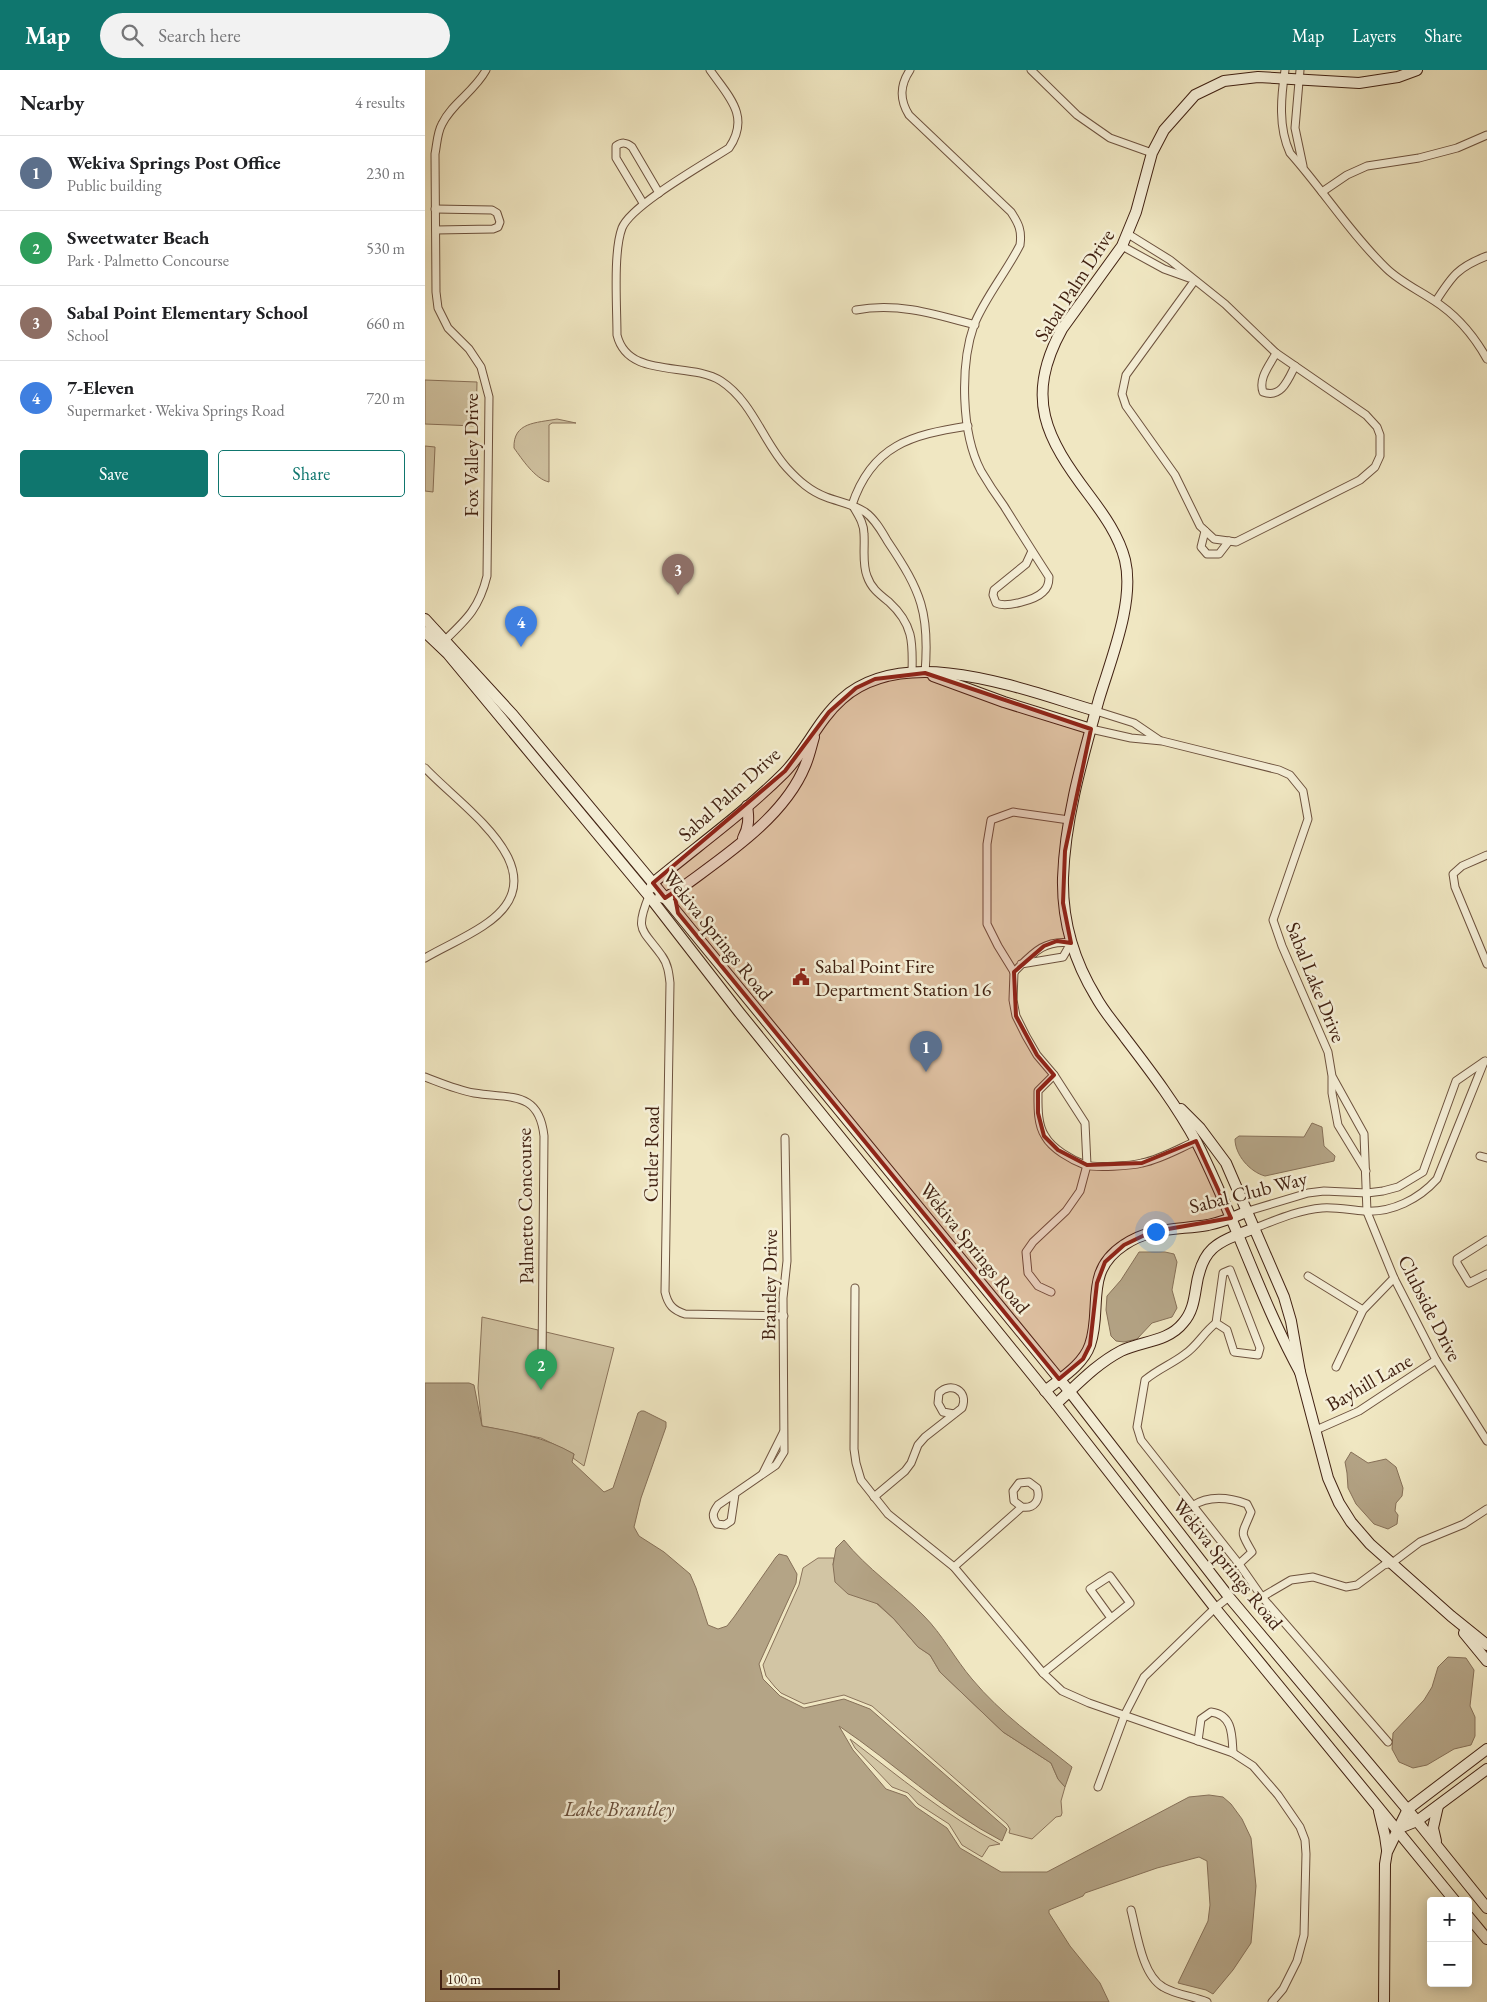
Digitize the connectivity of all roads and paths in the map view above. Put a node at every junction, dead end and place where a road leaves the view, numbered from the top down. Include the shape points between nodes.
1 (486, 70) edge
2 (710, 70) edge
3 (910, 70) edge
4 (1031, 70) edge
5 (1417, 70) edge
6 (1284, 74) edge
7 (1299, 75) edge
8 (1487, 135) edge
9 (1152, 153) junction
10 (1304, 169) junction
11 (1322, 192) junction
12 (659, 193) junction
13 (643, 204) junction
14 (435, 209) junction
15 (435, 230) junction
16 (1128, 234) junction
17 (1122, 246) junction
18 (1487, 256) edge
19 (1195, 280) junction
20 (1436, 301) junction
21 (856, 310) dead end
22 (975, 325) junction
23 (1276, 353) junction
24 (1487, 358) edge
25 (1295, 366) junction
26 (968, 426) junction
27 (852, 505) junction
28 (1205, 531) junction
29 (1229, 541) junction
30 (1033, 551) junction
31 (425, 619) edge
32 (425, 632) edge
33 (442, 643) junction
34 (912, 672) junction
35 (925, 673) junction
36 (1096, 711) junction
37 (1091, 729) junction
38 (816, 731) junction
39 (1162, 741) junction
40 (425, 768) edge
41 (747, 806) junction
42 (1069, 820) junction
43 (741, 842) junction
44 (1487, 856) edge
45 (653, 883) junction
46 (680, 889) junction
47 (649, 896) junction
48 (665, 898) junction
49 (678, 913) junction
50 (1071, 943) junction
51 (425, 958) edge
52 (1021, 964) junction
53 (1487, 964) edge
54 (1014, 972) junction
55 (751, 1002) junction
56 (739, 1012) junction
57 (1486, 1061) edge
58 (1054, 1075) junction
59 (1331, 1076) junction
60 (425, 1077) edge
61 (817, 1085) junction
62 (806, 1095) junction
63 (1169, 1096) junction
64 (785, 1138) dead end
65 (1196, 1141) junction
66 (1087, 1165) junction
67 (1367, 1171) junction
68 (1367, 1193) junction
69 (1248, 1212) junction
70 (1367, 1212) junction
71 (1231, 1218) junction
72 (1255, 1228) junction
73 (1237, 1235) junction
74 (1487, 1240) edge
75 (1487, 1274) edge
76 (1308, 1276) dead end
77 (1394, 1278) junction
78 (855, 1288) dead end
79 (1051, 1292) dead end
80 (1363, 1310) junction
81 (784, 1316) junction
82 (1215, 1323) junction
83 (1436, 1360) junction
84 (542, 1362) dead end
85 (1336, 1367) dead end
86 (1300, 1372) junction
87 (1059, 1379) junction
88 (1045, 1391) junction
89 (1070, 1392) junction
90 (1056, 1404) junction
91 (954, 1414) dead end
92 (1316, 1430) junction
93 (783, 1433) junction
94 (1487, 1441) edge
95 (775, 1449) junction
96 (784, 1452) junction
97 (763, 1473) junction
98 (735, 1494) dead end
99 (874, 1497) junction
100 (1192, 1506) junction
101 (1022, 1507) dead end
102 (1487, 1509) edge
103 (1392, 1563) junction
104 (1239, 1564) junction
105 (953, 1566) junction
106 (1229, 1597) junction
107 (1262, 1597) junction
108 (1215, 1608) junction
109 (1451, 1616) junction
110 (1111, 1618) junction
111 (1487, 1645) edge
112 (1487, 1661) edge
113 (1043, 1673) junction
114 (1125, 1714) junction
115 (1198, 1741) junction
116 (1388, 1742) dead end
117 (1487, 1749) edge
118 (1233, 1753) junction
119 (1487, 1769) edge
120 (1099, 1787) dead end
121 (1376, 1803) junction
122 (1438, 1806) junction
123 (1407, 1809) junction
124 (1417, 1821) junction
125 (1397, 1829) junction
126 (1437, 1844) junction
127 (1387, 1852) junction
128 (1452, 1897) edge
129 (1487, 1908) edge
130 (1131, 1910) dead end
131 (1472, 1921) edge
132 (1487, 1939) edge
133 (1207, 2002) edge
134 (1272, 2002) edge
135 (1384, 2002) edge

1 - 14 street, Fox Valley Drive via 441,124 435,154
2 - 12 street via 736,107 739,124 735,139 729,148
3 - 22 street via 901,98 909,115 1011,212 1020,227 1020,245
4 - 9 street via 1077,115 1110,138
5 - 7 street, Sabal Palm Drive via 1359,83
6 - 7 street, Sabal Palm Drive
6 - 9 street, Sabal Palm Drive via 1224,81 1195,96 1164,130
6 - 10 street via 1281,120 1284,140
7 - 10 street via 1295,128
8 - 11 street via 1457,148 1419,158 1367,166
9 - 16 street, Sabal Palm Drive
10 - 11 street
11 - 20 street via 1355,236 1388,270
12 - 13 street
12 - 13 street via 632,147 627,143 616,146 616,158
13 - 27 street via 629,215 622,227 618,246 617,335 620,345 633,359 646,364 721,381 737,395 785,466 804,485
14 - 15 street, Fox Valley Drive
14 - 15 street via 492,210 500,222 493,229
15 - 33 street, Fox Valley Drive via 438,308 448,328 481,367 489,397 487,576 474,611
16 - 17 street, Sabal Palm Drive
16 - 19 street
17 - 19 street via 1164,269
17 - 36 street, Sabal Palm Drive via 1062,329 1044,374 1043,395 1049,430 1065,463 1106,518 1125,560 1126,606
18 - 20 street via 1452,276
19 - 23 street
19 - 28 street via 1126,375 1122,394 1126,406 1175,475
20 - 24 street via 1474,336
21 - 22 street via 875,306 913,310
22 - 26 street via 966,362
23 - 25 street
23 - 25 street via 1262,378 1263,392 1277,393
25 - 29 street via 1366,415 1380,435 1380,456 1375,467 1360,480 1236,542
26 - 27 street via 931,432 900,444 880,458 859,484
26 - 30 street via 981,470
27 - 34 street via 864,532 866,574 873,588 897,610 911,633
27 - 35 street via 867,513 876,524 916,588 927,633
28 - 29 street via 1214,539
28 - 29 street via 1201,547 1207,554 1219,554
30 - 30 street via 1049,577 1045,590 1010,606 996,603 994,590 1026,564
31 - 33 street, Wekiva Springs Road
32 - 33 street, Wekiva Springs Road
33 - 45 street, Wekiva Springs Road via 513,715
33 - 47 street, Wekiva Springs Road
34 - 35 street, Sabal Palm Drive
34 - 38 street, Sabal Palm Drive via 875,679 856,688 829,712
35 - 36 street, Sabal Palm Drive via 965,676
35 - 37 street, Sabal Palm Drive via 1003,702
36 - 37 street, Sabal Palm Drive
36 - 39 street, Sabal Lake Drive via 1134,723
37 - 39 street, Sabal Lake Drive
37 - 42 street, Sabal Palm Drive
38 - 41 street, Sabal Palm Drive via 785,771
38 - 43 street, Sabal Palm Drive via 805,767 795,786 765,822
39 - 59 street, Sabal Lake Drive via 1279,770 1290,775 1303,791 1308,819 1273,920 1328,1052
40 - 51 street via 492,832 507,853 513,870 510,898 500,911 484,926
41 - 43 street via 749,820
41 - 45 street, Sabal Palm Drive
42 - 50 street, Sabal Palm Drive via 1063,903
42 - 54 street via 1013,812 991,820 987,844 987,924
43 - 46 street, Sabal Palm Drive
44 - 53 street via 1462,866 1453,874 1455,887
45 - 47 street
45 - 48 street, Wekiva Springs Road
46 - 48 street, Sabal Palm Drive
46 - 49 street via 676,903
47 - 48 street
47 - 56 street, Wekiva Springs Road
47 - 81 street, Cutler Road via 642,913 642,932 662,957 670,983 667,1302 685,1314
48 - 49 street, Wekiva Springs Road
49 - 55 street, Wekiva Springs Road
50 - 52 street via 1057,941 1044,946
50 - 52 street via 1063,957
50 - 63 street, Sabal Palm Drive via 1097,999
52 - 54 street
54 - 58 street via 1016,1016 1037,1055
55 - 56 street
55 - 61 street, Wekiva Springs Road
56 - 62 street, Wekiva Springs Road
57 - 68 street, Sabal Club Way via 1456,1081 1423,1172 1398,1187
57 - 70 street, Sabal Club Way via 1437,1180 1411,1200 1392,1208
58 - 66 street via 1085,1123
58 - 66 street via 1038,1091 1038,1113 1044,1136 1058,1150
59 - 67 street, Sabal Lake Drive via 1364,1134
59 - 67 street, Sabal Lake Drive via 1338,1125
60 - 84 street, Palmetto Concourse via 472,1092 525,1100 540,1115 544,1136
61 - 62 street
61 - 87 street, Wekiva Springs Road
62 - 88 street, Wekiva Springs Road
63 - 65 street, Sabal Palm Drive
63 - 69 street, Sabal Palm Drive via 1200,1128 1226,1163
64 - 81 street, Brantley Drive via 787,1261
65 - 66 street via 1143,1163
65 - 71 street, Sabal Palm Drive
66 - 79 street via 1080,1191 1066,1211 1026,1252 1028,1273 1038,1286
67 - 68 street, Sabal Lake Drive
68 - 69 street, Sabal Club Way via 1308,1193
68 - 70 street, Sabal Lake Drive
69 - 71 street, Sabal Club Way
69 - 72 street, Sabal Palm Drive
70 - 72 street, Sabal Club Way via 1323,1208 1307,1210
70 - 77 street, Clubside Drive
71 - 73 street, Sabal Palm Drive
71 - 87 street, Sabal Club Way via 1207,1225 1151,1232 1124,1245 1105,1262 1097,1283 1090,1345 1083,1359
72 - 73 street, Sabal Club Way
72 - 86 street, Sabal Palm Drive via 1284,1297
73 - 86 street, Sabal Palm Drive via 1279,1335
73 - 89 street, Sabal Club Way via 1214,1246 1204,1257 1193,1306 1183,1324 1162,1338 1123,1350 1103,1362
74 - 75 street via 1457,1259 1457,1263 1469,1283
76 - 80 street
77 - 80 street
77 - 83 street, Clubside Drive
78 - 99 street via 854,1449 861,1480
80 - 85 street
81 - 93 street, Brantley Drive
82 - 82 street via 1227,1330 1234,1352 1258,1355 1260,1348 1230,1270 1223,1273
82 - 100 street via 1186,1354 1145,1380 1137,1427 1141,1440
83 - 92 street, Bayhill Lane via 1359,1411
83 - 94 street, Clubside Drive
86 - 92 street
87 - 88 street, Sabal Club Way
87 - 89 street, Wekiva Springs Road
88 - 90 street, Wekiva Springs Road
89 - 90 street, Sabal Club Way
89 - 106 street, Wekiva Springs Road
90 - 108 street, Wekiva Springs Road
91 - 99 street via 918,1445 905,1471
92 - 103 street via 1328,1478 1339,1503 1370,1544
93 - 95 street, Brantley Drive
93 - 96 street, Brantley Drive
95 - 96 street
95 - 97 street, Brantley Drive
96 - 97 street, Brantley Drive via 776,1465
97 - 98 street, Brantley Drive
99 - 105 street via 899,1524
100 - 104 street
100 - 104 street via 1202,1500 1217,1498 1247,1504 1251,1512 1242,1530 1243,1539 1252,1552
101 - 105 street
102 - 103 street via 1464,1524 1420,1542
103 - 107 street via 1352,1587 1313,1577 1291,1580
103 - 109 street
104 - 107 street
105 - 113 street
106 - 108 street
106 - 123 street, Wekiva Springs Road
107 - 116 street
108 - 114 street via 1143,1677
108 - 121 street, Wekiva Springs Road
109 - 111 street
109 - 112 street
110 - 110 street via 1130,1603 1110,1576 1090,1589
110 - 113 street
113 - 114 street via 1062,1690 1089,1703
114 - 115 street
114 - 120 street
115 - 118 street
115 - 118 street via 1201,1719 1211,1712 1219,1713 1228,1722
117 - 123 street
118 - 134 street via 1253,1766 1266,1780 1289,1810 1305,1840 1304,1935 1297,1961 1283,1989
119 - 122 street
121 - 125 street, Wekiva Springs Road
121 - 127 street
122 - 124 street
122 - 126 street via 1433,1828
123 - 124 street, Wekiva Springs Road
123 - 125 street
124 - 125 street
124 - 126 street, Wekiva Springs Road
125 - 127 street
125 - 128 street, Wekiva Springs Road
126 - 129 street, Wekiva Springs Road
127 - 135 street
130 - 133 street via 1149,1973 1155,1981 1169,1990
131 - 132 street

